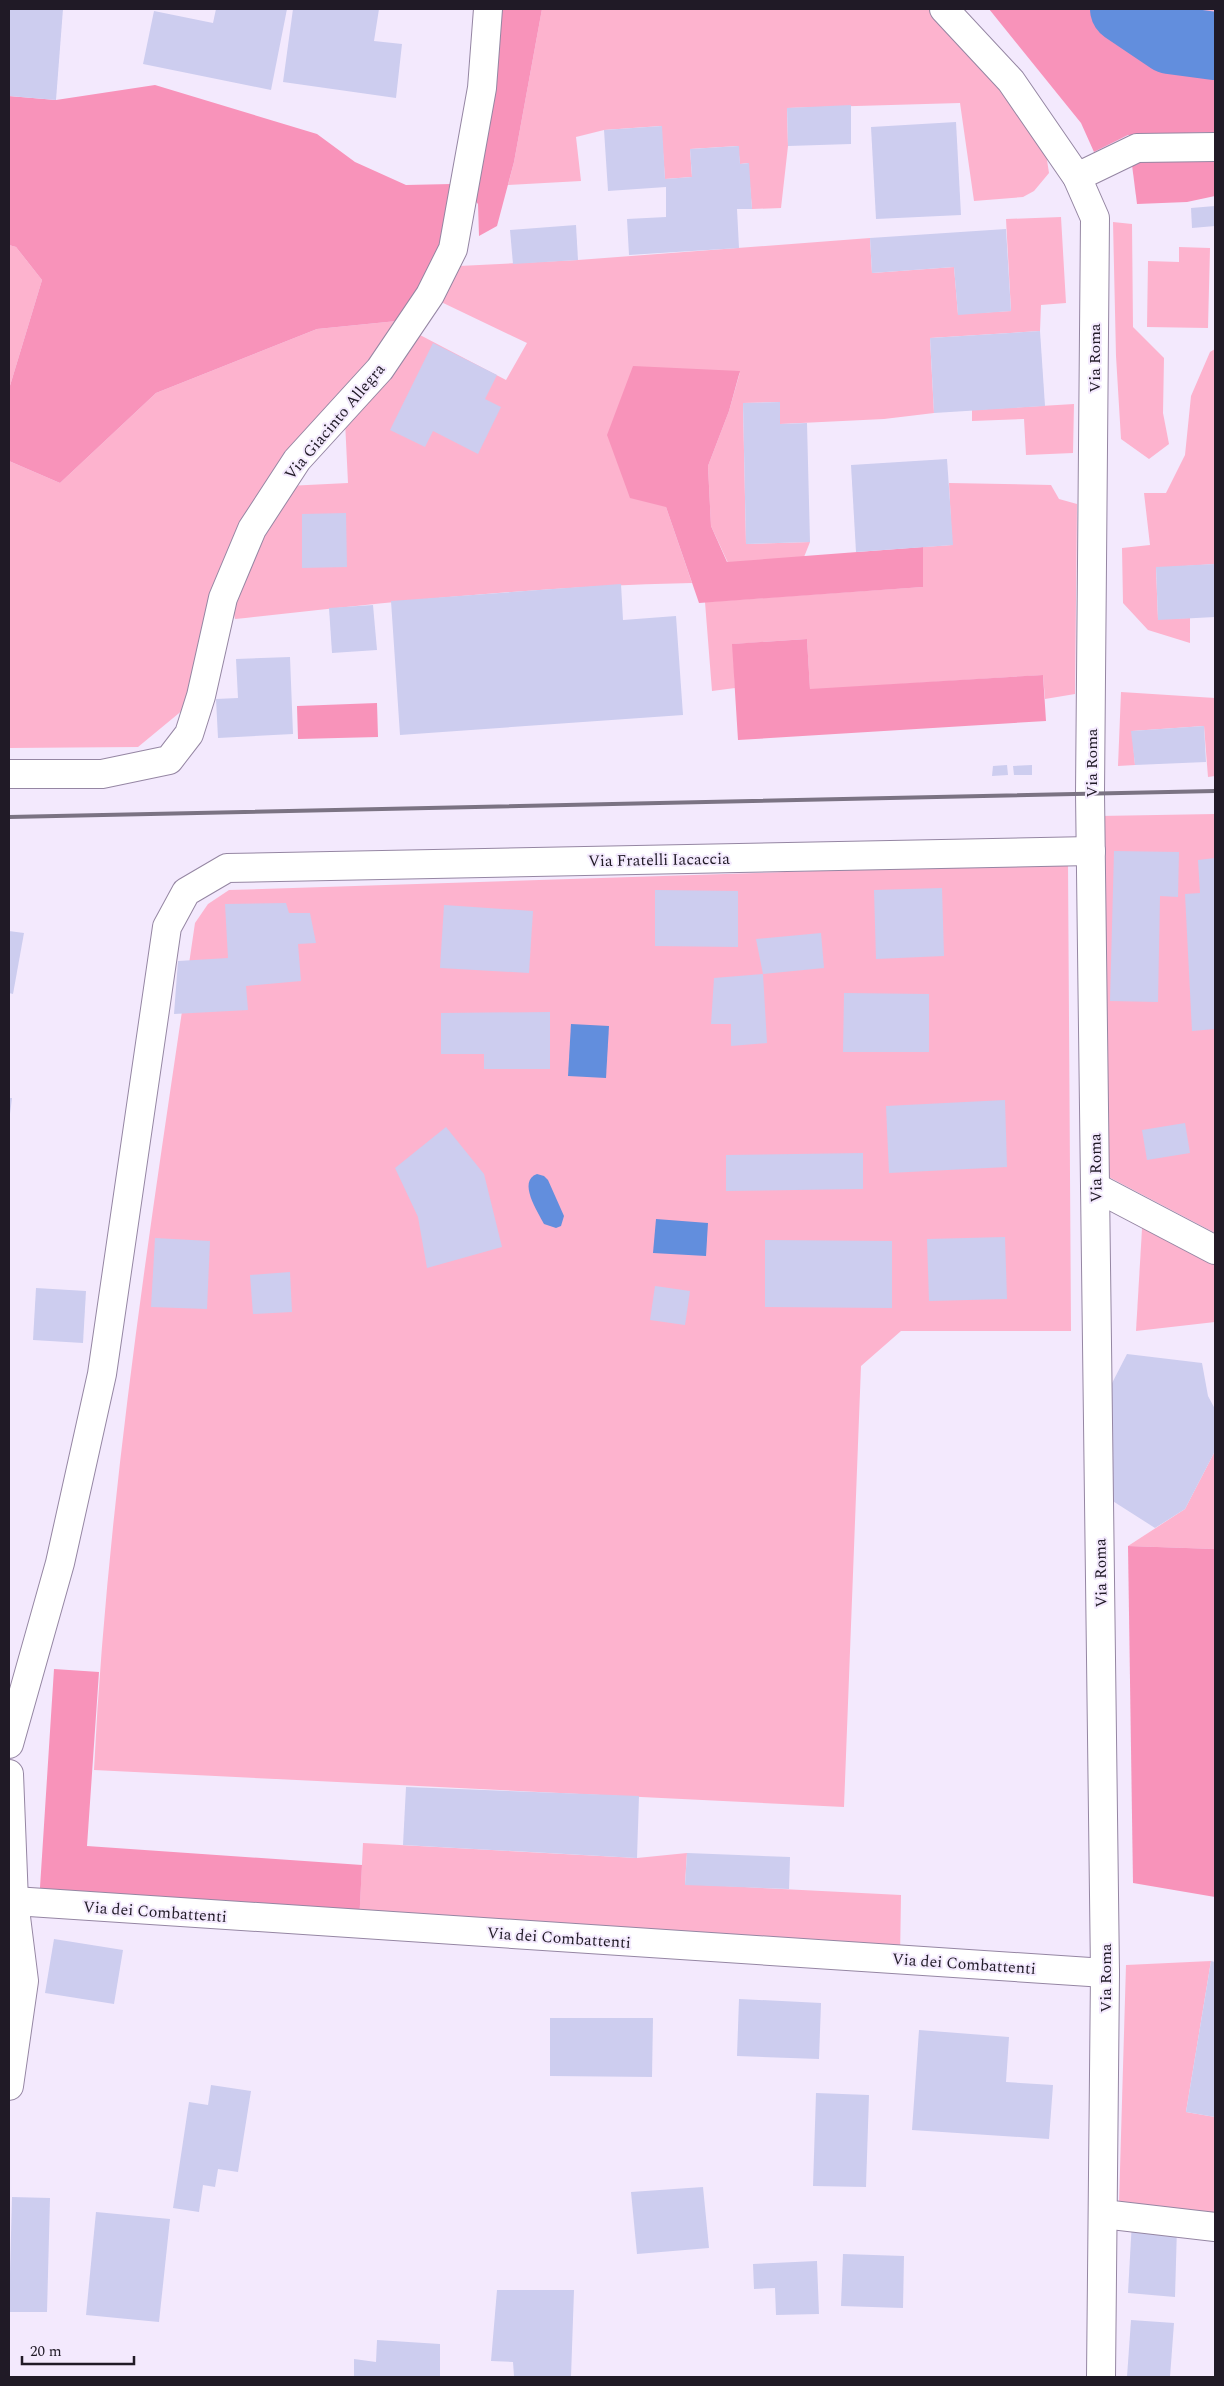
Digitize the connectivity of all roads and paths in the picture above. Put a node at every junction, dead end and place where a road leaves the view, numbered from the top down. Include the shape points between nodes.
1 (488, 9) edge
2 (944, 9) edge
3 (1215, 147) edge
4 (1077, 177) junction
5 (9, 774) edge
6 (1091, 851) junction
7 (1095, 1187) junction
8 (1215, 1250) edge
9 (9, 1744) edge
10 (9, 1774) edge
11 (14, 1901) junction
12 (1105, 1973) junction
13 (9, 2086) edge
14 (1103, 2214) junction
15 (1215, 2227) edge
16 (1101, 2377) edge

1 - 5 street, Via Giacinto Allegra via 482,88 454,249 430,295 380,369 297,460 252,529 223,598 189,734 169,760 102,774
2 - 4 street, Via Roma via 1011,81
3 - 4 street via 1137,148
4 - 6 street, Via Roma via 1095,218
6 - 7 street, Via Roma
6 - 9 street, Via Fratelli Iacaccia via 227,868 186,892 168,927 102,1374 60,1564
7 - 8 street
7 - 12 street, Via Roma
10 - 11 street
11 - 12 street, Via dei Combattenti
11 - 13 street via 24,1981
12 - 14 street, Via Roma
14 - 15 street
14 - 16 street, Via Roma

